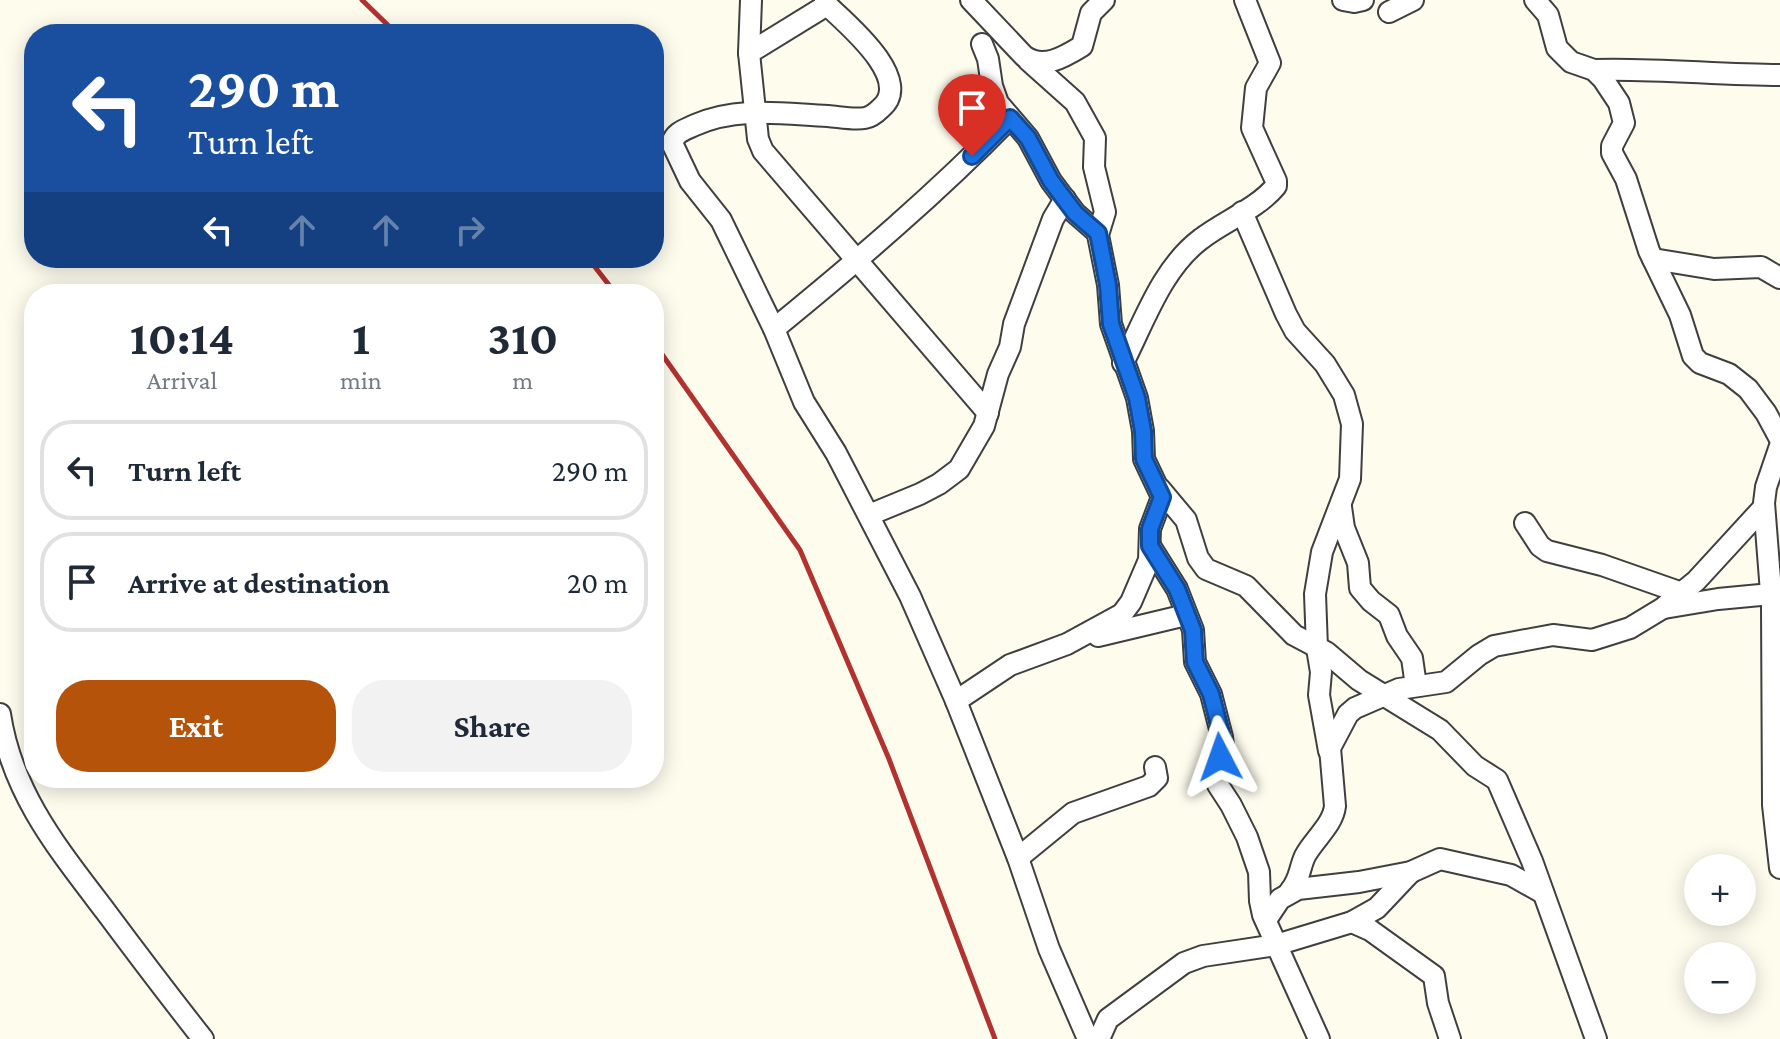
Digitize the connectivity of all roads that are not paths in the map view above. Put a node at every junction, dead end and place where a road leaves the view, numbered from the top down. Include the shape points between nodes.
1 (751, 0) edge
2 (971, 0) edge
3 (1104, 0) edge
4 (1245, 0) edge
5 (1343, 0) edge
6 (1363, 0) edge
7 (1413, 0) edge
8 (1535, 0) edge
9 (826, 2) edge
10 (1389, 12) dead end
11 (982, 44) dead end
12 (749, 53) junction
13 (1028, 60) junction
14 (1594, 70) junction
15 (1780, 75) edge
16 (757, 111) junction
17 (1010, 118) junction
18 (1065, 199) junction
19 (1242, 212) junction
20 (1098, 233) junction
21 (1653, 259) junction
22 (856, 263) junction
23 (1780, 278) edge
24 (774, 329) junction
25 (1123, 363) junction
26 (988, 413) junction
27 (1780, 439) edge
28 (1780, 446) edge
29 (1160, 489) junction
30 (1341, 507) junction
31 (1764, 507) junction
32 (869, 515) junction
33 (1525, 523) dead end
34 (1150, 546) junction
35 (1682, 593) junction
36 (1771, 594) junction
37 (1663, 608) junction
38 (1186, 615) junction
39 (1067, 644) junction
40 (1317, 648) junction
41 (1416, 686) junction
42 (1385, 696) junction
43 (956, 701) junction
44 (0, 714) edge
45 (1777, 739) edge
46 (1330, 753) junction
47 (1155, 767) dead end
48 (1018, 858) junction
49 (1780, 868) edge
50 (1411, 872) junction
51 (1290, 891) junction
52 (1543, 893) junction
53 (1266, 920) junction
54 (1352, 922) junction
55 (1276, 945) junction
56 (203, 1039) edge
57 (1088, 1039) edge
58 (1099, 1039) edge
59 (1319, 1039) edge
60 (1450, 1039) edge
61 (1596, 1039) edge

1 - 12 street
2 - 13 street
3 - 13 street via 1091,13 1082,46 1055,61
4 - 19 street via 1270,63 1256,88 1252,128 1277,184
5 - 6 street
7 - 10 street
8 - 14 street via 1548,15 1557,48 1571,62
9 - 12 street
9 - 16 street via 883,66 890,95 886,105 865,118
11 - 17 street via 995,97
12 - 16 street
13 - 20 street via 1075,102 1094,135 1094,167 1105,212
14 - 15 street
14 - 21 street via 1613,92 1621,112 1624,125 1612,153
16 - 22 street via 758,139 770,163
16 - 24 street via 706,121 678,133 672,143 690,181 721,220
17 - 18 street
17 - 22 street
18 - 20 street
18 - 26 street via 1014,324
19 - 25 street via 1200,239 1174,269
19 - 30 street via 1295,331 1325,364 1348,404 1350,479
20 - 25 street via 1111,324
21 - 23 street via 1714,269 1761,267
21 - 27 street via 1696,360 1748,389
22 - 24 street
22 - 26 street
24 - 32 street via 804,402
25 - 29 street via 1137,398 1144,459
26 - 32 street via 953,475
28 - 31 street
29 - 34 street
29 - 40 street via 1186,520 1206,569 1246,586 1294,635
30 - 40 street via 1319,566
30 - 41 street via 1360,588 1389,615 1412,658
31 - 35 street
31 - 36 street
32 - 43 street
33 - 35 street via 1547,551
34 - 38 street via 1177,589
34 - 39 street via 1145,571 1122,614
35 - 37 street
36 - 37 street
36 - 45 street
37 - 41 street via 1630,628 1592,640 1553,635 1494,646 1448,680
38 - 39 street
38 - 53 street via 1193,630 1193,654 1222,737 1218,785 1247,837
39 - 43 street via 1010,665
40 - 42 street
40 - 46 street
41 - 42 street
42 - 46 street via 1348,714
42 - 52 street via 1440,730 1497,780
43 - 48 street
44 - 56 street via 11,763 37,817
45 - 49 street via 1773,805
46 - 51 street via 1335,810
47 - 48 street via 1157,778 1149,786 1073,813
48 - 57 street
50 - 51 street
50 - 52 street via 1447,859 1511,875
50 - 54 street via 1377,908
51 - 53 street
52 - 61 street
53 - 55 street
54 - 55 street
54 - 60 street via 1434,976
55 - 58 street via 1184,963 1108,1019
55 - 59 street

